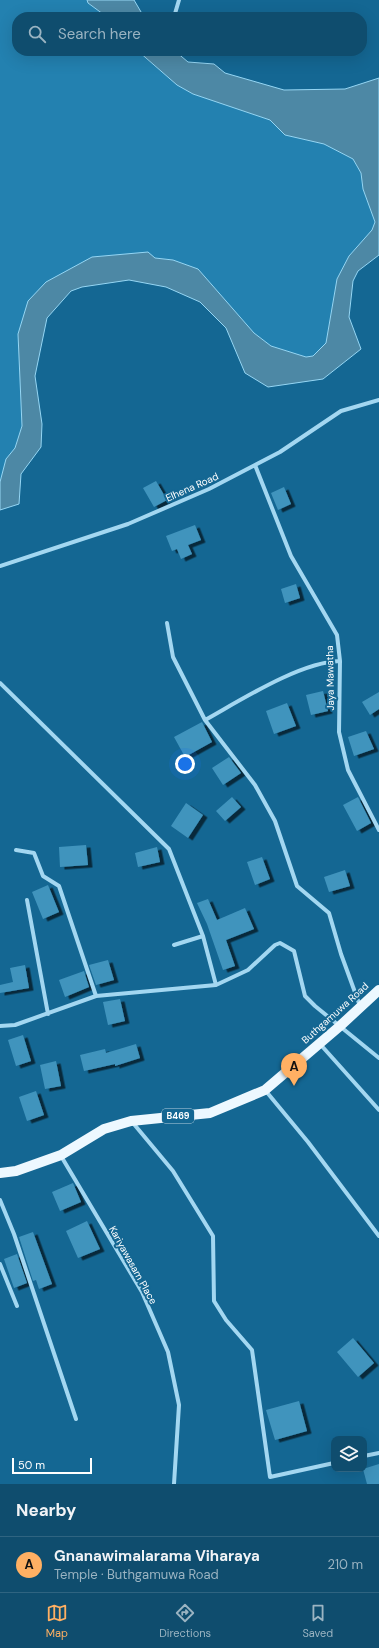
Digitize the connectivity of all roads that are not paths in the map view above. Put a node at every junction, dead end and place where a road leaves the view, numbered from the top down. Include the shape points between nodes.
1 (179, 0) edge
2 (175, 12) edge
3 (379, 400) edge
4 (255, 465) junction
5 (0, 566) edge
6 (167, 623) dead end
7 (340, 661) junction
8 (0, 683) edge
9 (205, 720) junction
10 (379, 830) edge
11 (16, 850) dead end
12 (27, 900) dead end
13 (203, 936) junction
14 (174, 945) dead end
15 (216, 985) junction
16 (379, 990) edge
17 (96, 996) junction
18 (360, 1006) junction
19 (48, 1014) junction
20 (0, 1026) edge
21 (340, 1026) junction
22 (319, 1043) junction
23 (379, 1058) edge
24 (265, 1090) junction
25 (379, 1110) edge
26 (131, 1121) junction
27 (61, 1156) junction
28 (0, 1173) edge
29 (0, 1200) edge
30 (379, 1236) edge
31 (0, 1264) edge
32 (17, 1306) dead end
33 (76, 1419) dead end
34 (379, 1453) edge
35 (367, 1455) edge
36 (331, 1464) edge
37 (174, 1484) edge

1 - 2 street
3 - 4 street, Elhena Road via 341,411 280,452
4 - 5 street, Elhena Road via 209,489 128,524
4 - 7 street, Jaya Mawatha via 291,556 337,635
6 - 9 street via 173,657
7 - 9 street via 329,661 284,677
7 - 10 street, Jaya Mawatha via 339,732 348,770
8 - 13 street via 169,849
9 - 18 street via 255,785 275,821 297,886 329,913
11 - 17 street via 34,853 43,876 59,886
12 - 19 street
13 - 14 street
13 - 15 street
15 - 17 street
15 - 21 street via 248,970 280,943 294,951 305,996
16 - 18 main road, Buthgamuwa Road / B469
17 - 19 street
18 - 21 main road, Buthgamuwa Road / B469
19 - 20 street via 15,1026
21 - 22 main road, Buthgamuwa Road / B469
21 - 23 street
22 - 24 main road, Buthgamuwa Road / B469
22 - 25 street
24 - 26 main road, Buthgamuwa Road / B469 via 210,1113
24 - 30 street
26 - 27 main road, Buthgamuwa Road / B469 via 104,1129
26 - 36 street via 173,1171 212,1236 214,1301 226,1320 252,1350 270,1477
27 - 28 main road, Buthgamuwa Road / B469 via 16,1171
27 - 37 street, Kariyawasam Place via 142,1292 168,1352 179,1405
29 - 33 street via 14,1234
31 - 32 street
34 - 35 street

